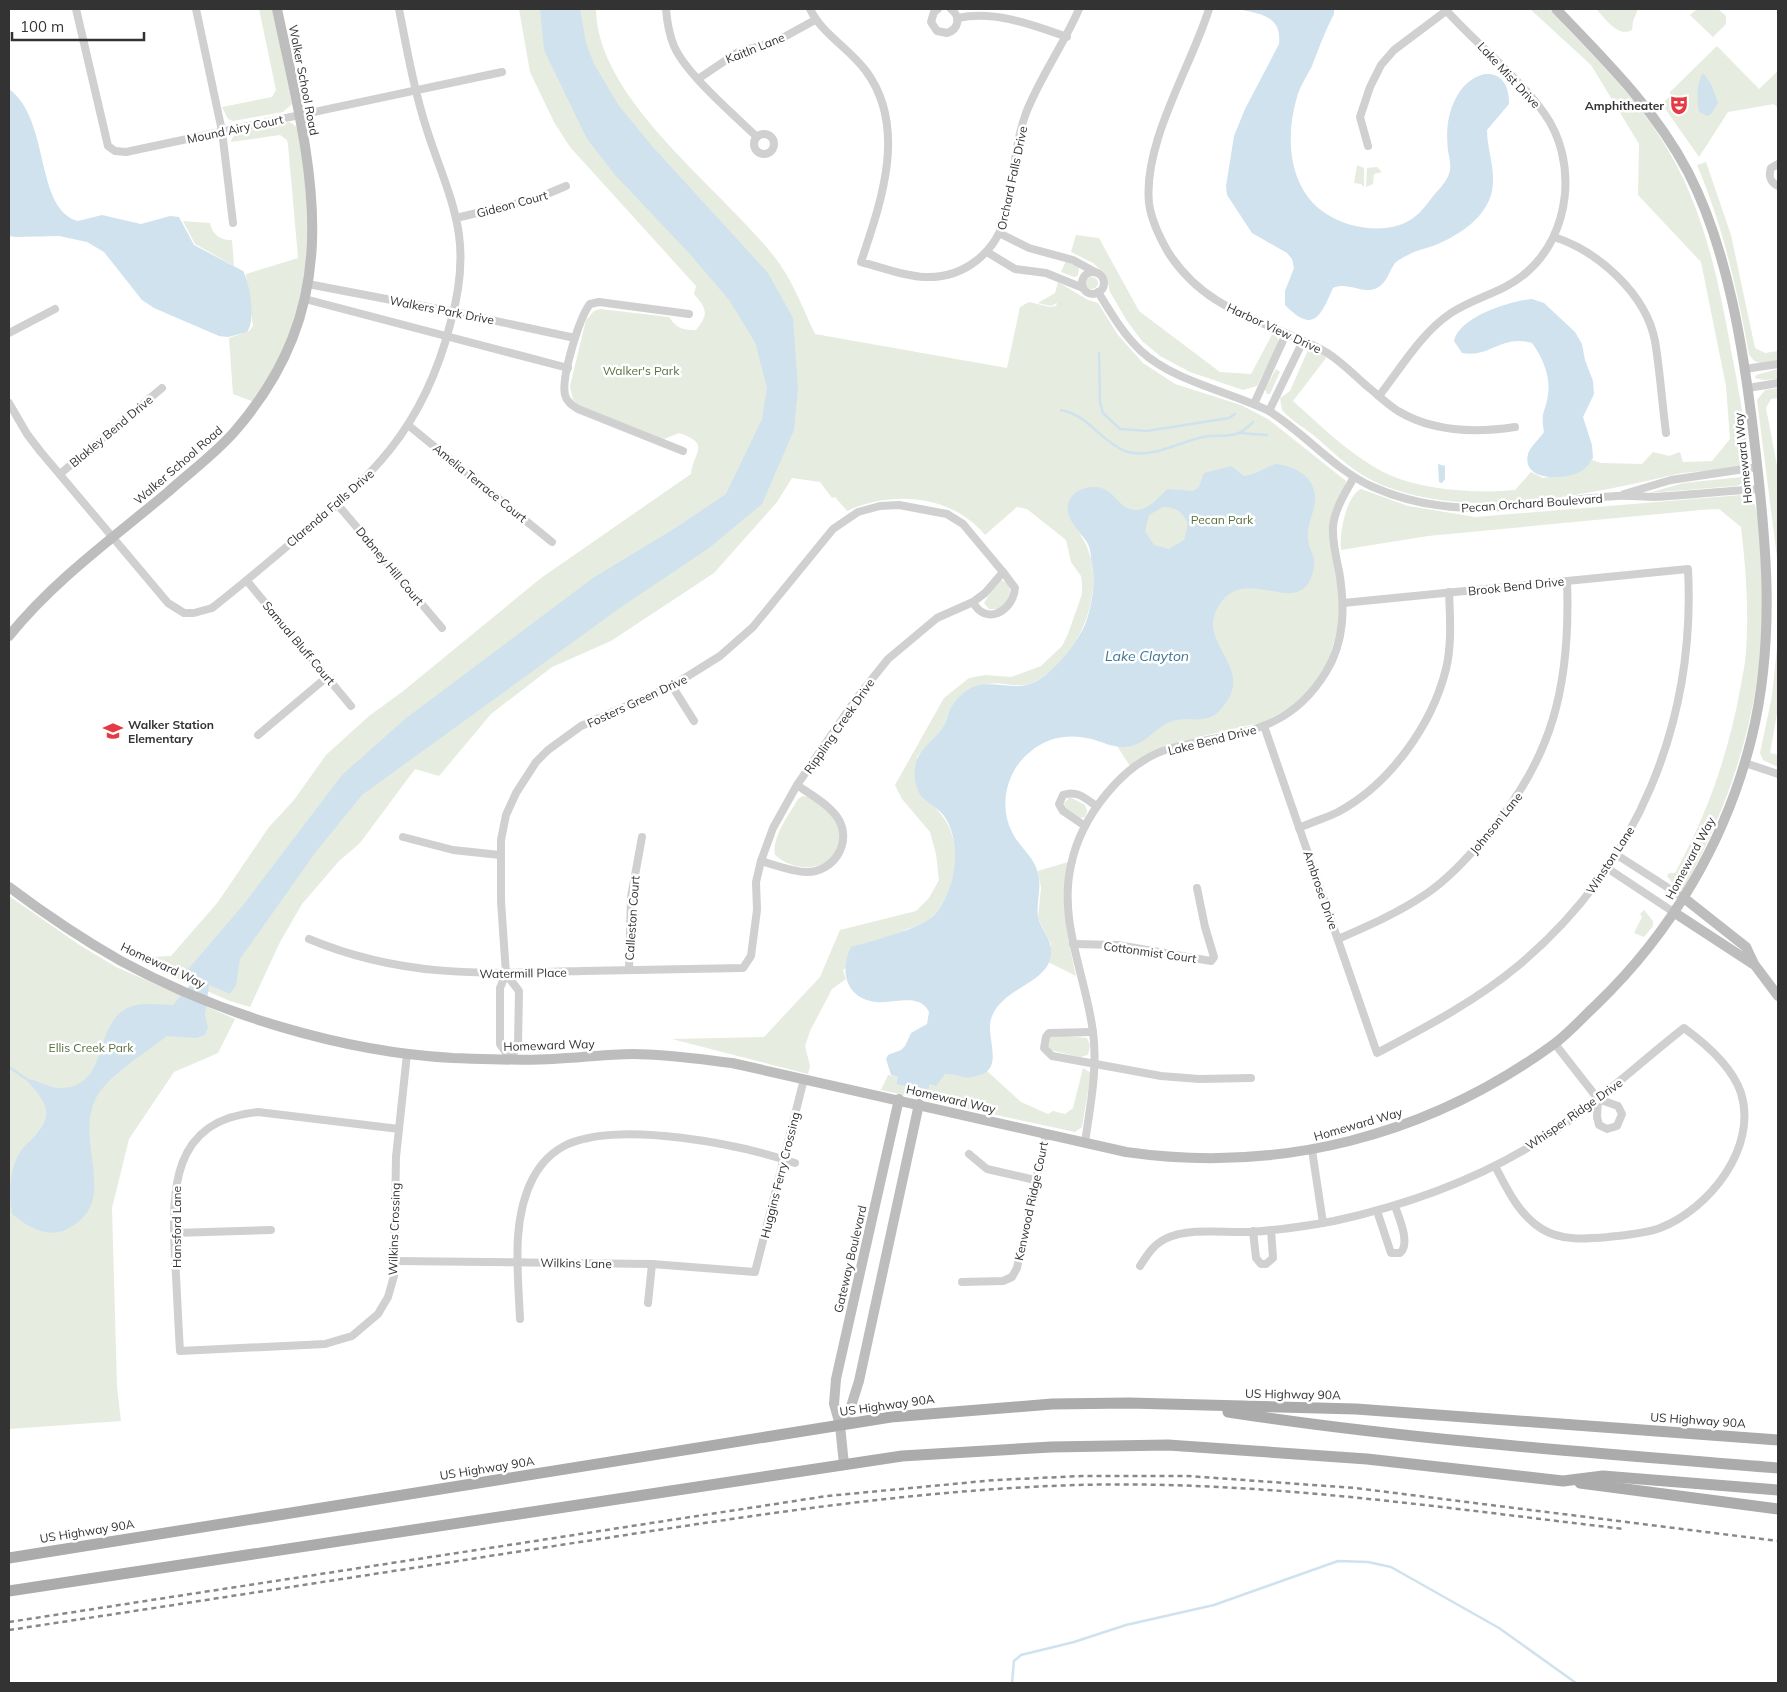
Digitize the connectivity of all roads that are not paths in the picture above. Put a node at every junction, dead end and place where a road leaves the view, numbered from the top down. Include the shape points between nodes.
1 (76, 9) edge
2 (196, 9) edge
3 (277, 9) edge
4 (398, 9) edge
5 (666, 9) edge
6 (810, 9) edge
7 (938, 9) edge
8 (951, 9) edge
9 (1080, 9) edge
10 (1208, 9) edge
11 (1556, 9) edge
12 (1445, 10) edge
13 (958, 18) junction
14 (815, 20) junction
15 (1067, 38) junction
16 (502, 72) dead end
17 (698, 79) junction
18 (414, 89) junction
19 (300, 115) junction
20 (222, 131) junction
21 (756, 137) dead end
22 (1368, 146) dead end
23 (1778, 164) edge
24 (566, 186) dead end
25 (1778, 186) edge
26 (456, 218) junction
27 (233, 223) dead end
28 (1001, 234) junction
29 (1554, 237) junction
30 (987, 252) junction
31 (1095, 272) junction
32 (308, 284) junction
33 (1083, 288) junction
34 (1098, 292) junction
35 (305, 298) junction
36 (55, 309) dead end
37 (454, 312) junction
38 (689, 314) dead end
39 (9, 333) edge
40 (1286, 334) junction
41 (447, 336) junction
42 (575, 338) junction
43 (1303, 341) junction
44 (1273, 363) junction
45 (1778, 364) edge
46 (568, 368) junction
47 (1745, 369) junction
48 (1288, 371) junction
49 (1778, 384) edge
50 (162, 388) dead end
51 (1748, 388) junction
52 (1379, 396) junction
53 (9, 403) edge
54 (1254, 404) junction
55 (1269, 411) junction
56 (408, 425) junction
57 (1515, 427) dead end
58 (1666, 432) dead end
59 (682, 451) dead end
60 (1758, 468) junction
61 (60, 474) junction
62 (1354, 477) junction
63 (1760, 489) junction
64 (1618, 496) junction
65 (338, 505) junction
66 (112, 538) junction
67 (552, 542) dead end
68 (1688, 569) joint
69 (1003, 572) junction
70 (247, 581) junction
71 (1567, 581) junction
72 (1449, 592) junction
73 (973, 602) junction
74 (1343, 603) junction
75 (442, 628) dead end
76 (9, 636) edge
77 (327, 677) junction
78 (672, 686) junction
79 (351, 706) dead end
80 (694, 721) dead end
81 (1264, 726) junction
82 (258, 735) dead end
83 (1745, 763) junction
84 (1778, 774) edge
85 (798, 785) junction
86 (1096, 806) junction
87 (1084, 826) junction
88 (1299, 828) junction
89 (403, 837) dead end
90 (642, 837) dead end
91 (500, 855) junction
92 (1616, 855) junction
93 (761, 861) junction
94 (1607, 868) junction
95 (9, 887) edge
96 (1197, 888) dead end
97 (1684, 898) junction
98 (1675, 913) junction
99 (309, 938) dead end
100 (1338, 939) junction
101 (1073, 944) junction
102 (1754, 964) junction
103 (743, 968) joint
104 (629, 970) junction
105 (506, 974) junction
106 (1778, 996) edge
107 (1093, 1032) junction
108 (1555, 1044) junction
109 (1377, 1053) joint
110 (407, 1054) junction
111 (510, 1059) junction
112 (1096, 1063) junction
113 (1251, 1078) dead end
114 (804, 1079) junction
115 (899, 1099) junction
116 (1598, 1099) junction
117 (919, 1104) junction
118 (399, 1129) junction
119 (1046, 1134) junction
120 (1085, 1143) junction
121 (1312, 1150) junction
122 (969, 1154) dead end
123 (784, 1159) junction
124 (795, 1163) dead end
125 (1494, 1166) junction
126 (1035, 1180) junction
127 (1395, 1206) junction
128 (1377, 1211) junction
129 (1323, 1223) junction
130 (271, 1230) dead end
131 (1270, 1230) junction
132 (1253, 1232) junction
133 (174, 1233) junction
134 (396, 1261) junction
135 (518, 1263) junction
136 (652, 1264) junction
137 (1140, 1266) dead end
138 (755, 1272) joint
139 (962, 1282) dead end
140 (648, 1303) dead end
141 (520, 1319) dead end
142 (180, 1351) joint
143 (1179, 1404) junction
144 (840, 1425) junction
145 (1778, 1440) edge
146 (844, 1465) junction
147 (1778, 1468) edge
148 (1563, 1481) junction
149 (1778, 1490) edge
150 (1778, 1509) edge
151 (9, 1558) edge
152 (9, 1591) edge

1 - 20 street, Mound Airy Court via 108,146 126,152
2 - 20 street
3 - 19 street, Walker School Road
4 - 18 street, Clarenda Falls Drive
5 - 17 street via 674,48
6 - 14 street
7 - 13 street via 932,17 937,31 952,32
8 - 13 street
9 - 15 street, Orchard Falls Drive
10 - 40 street, Harbor View Drive via 1158,139 1149,184 1149,204 1167,250 1204,294
11 - 47 street, Homeward Way via 1637,96 1688,172 1715,238
12 - 22 street via 1394,50 1381,65 1360,117
12 - 29 street, Lake Mist Drive via 1545,114 1561,149 1566,174 1564,204
13 - 15 street via 1002,18
14 - 17 street, Kaitln Lane via 774,42 738,52
14 - 30 street, Orchard Falls Drive via 867,72 884,106 890,136 886,172 861,262 911,275 938,276 966,267
15 - 28 street, Orchard Falls Drive via 1026,114
16 - 18 street, Mound Airy Court
17 - 21 street
18 - 19 street, Mound Airy Court
18 - 26 street, Clarenda Falls Drive
19 - 20 street, Mound Airy Court
19 - 32 street, Walker School Road via 314,221
20 - 27 street
23 - 25 street via 1769,173 1772,183
24 - 26 street, Gideon Court via 518,203
26 - 37 street, Clarenda Falls Drive via 460,253
28 - 30 street, Orchard Falls Drive
28 - 31 street via 1029,248 1074,260
29 - 52 street, Lake Mist Drive via 1528,272 1451,313 1426,336
29 - 58 street via 1573,243 1600,261 1624,283 1643,311 1654,339
30 - 33 street via 1015,269 1046,273
31 - 33 street via 1084,277
31 - 34 street, Pecan Orchard Boulevard via 1103,281
32 - 35 street, Walker School Road
32 - 37 street, Walkers Park Drive
33 - 34 street via 1090,293
34 - 54 street, Pecan Orchard Boulevard via 1127,337 1148,357 1173,372
35 - 41 street, Walkers Park Drive
35 - 66 street, Walker School Road via 286,355 261,397 235,430 221,446
36 - 39 street
37 - 41 street, Clarenda Falls Drive
37 - 42 street, Walkers Park Drive
38 - 42 street via 599,302 590,304 582,314
40 - 43 street, Harbor View Drive
40 - 44 street
41 - 46 street, Walkers Park Drive
41 - 56 street, Clarenda Falls Drive via 432,381
42 - 46 street
43 - 48 street
43 - 52 street, Harbor View Drive via 1326,352
44 - 48 street
44 - 54 street
45 - 47 street
46 - 59 street via 564,393 569,403
47 - 51 street, Homeward Way
48 - 55 street
49 - 51 street
50 - 61 street, Blakley Bend Drive
51 - 60 street, Homeward Way
52 - 57 street, Harbor View Drive via 1398,411 1454,430 1484,432
53 - 61 street, Clarenda Falls Drive via 27,434
54 - 55 street, Pecan Orchard Boulevard
55 - 62 street, Pecan Orchard Boulevard
56 - 65 street, Clarenda Falls Drive via 375,469
56 - 67 street, Amelia Terrace Court
60 - 63 street, Homeward Way
60 - 64 street, Pecan Orchard Boulevard via 1671,480
61 - 66 street, Clarenda Falls Drive
62 - 64 street, Pecan Orchard Boulevard via 1415,502 1451,508
62 - 74 street, Lake Bend Drive via 1334,524
63 - 64 street, Pecan Orchard Boulevard via 1652,497
63 - 83 street, Homeward Way via 1768,624 1761,696
65 - 70 street, Clarenda Falls Drive
65 - 75 street, Dabney Hill Court
66 - 70 street, Clarenda Falls Drive via 168,603 184,613 212,608
66 - 76 street, Walker School Road via 46,594
68 - 71 street, Brook Bend Drive
68 - 92 street, Winston Lane via 1689,630 1679,700 1657,774
69 - 73 street, Rippling Creek Drive
69 - 73 street via 1015,588 1015,595 1004,612 980,611
69 - 78 street, Fosters Green Drive via 958,520 941,512 899,505 858,512 833,529 766,612 739,640 700,670
70 - 77 street, Samual Bluff Court
71 - 72 street, Brook Bend Drive
71 - 100 street, Johnson Lane via 1565,665 1557,707 1547,738 1523,788 1476,848 1427,893 1399,911
72 - 74 street, Brook Bend Drive
72 - 88 street via 1446,667 1437,697 1412,741 1397,762 1359,799 1338,812
73 - 85 street, Rippling Creek Drive via 937,618 888,659 856,699
74 - 81 street, Lake Bend Drive via 1341,629 1326,672 1295,708
77 - 79 street, Samual Bluff Court
77 - 82 street
78 - 80 street
78 - 91 street, Fosters Green Drive via 581,726 548,750 527,774 510,804 500,840
81 - 86 street, Lake Bend Drive via 1170,748 1134,769
81 - 88 street, Ambrose Drive
83 - 84 street
83 - 97 street, Homeward Way via 1718,836
85 - 93 street, Rippling Creek Drive via 773,828
85 - 93 street via 840,821 843,831 840,850 827,867 816,872
86 - 87 street, Lake Bend Drive
86 - 87 street via 1073,793 1060,799 1063,810
87 - 101 street, Lake Bend Drive via 1069,876 1067,898
88 - 100 street, Ambrose Drive
89 - 91 street via 453,850
90 - 104 street, Calleston Court via 631,897
91 - 105 street, Fosters Green Drive
92 - 94 street, Winston Lane
92 - 97 street
93 - 103 street, Rippling Creek Drive via 756,882 757,910 751,956
94 - 98 street
94 - 109 street, Winston Lane via 1593,889 1549,938 1518,966 1459,1007
95 - 110 street, Homeward Way via 81,937 173,986 251,1017
96 - 101 street, Cottonmist Court via 1214,951 1211,961 1118,945
97 - 98 street, Homeward Way
97 - 102 street via 1746,947
98 - 102 street
98 - 108 street, Homeward Way via 1631,970
99 - 105 street, Watermill Place via 354,955 415,968
100 - 109 street, Ambrose Drive
101 - 107 street, Lake Bend Drive
102 - 106 street
103 - 104 street, Watermill Place
104 - 105 street, Watermill Place
105 - 111 street, Fosters Green Drive via 500,988 500,1044
105 - 111 street, Fosters Green Drive via 519,991 518,1045
107 - 112 street, Lake Bend Drive
107 - 112 street via 1049,1033 1044,1048 1052,1056
108 - 116 street
108 - 121 street, Homeward Way via 1441,1110 1374,1135
110 - 111 street, Homeward Way
110 - 118 street, Wilkins Crossing
111 - 114 street, Homeward Way via 551,1060 633,1054 676,1056 732,1063
112 - 113 street via 1161,1076
112 - 120 street, Lake Bend Drive
114 - 115 street, Homeward Way
114 - 123 street, Huggins Ferry Crossing
115 - 117 street, Homeward Way
115 - 144 street, Gateway Boulevard via 836,1379 834,1404
116 - 125 street, Whisper Ridge Drive
116 - 125 street, Whisper Ridge Drive via 1684,1028 1709,1049 1729,1072 1741,1093 1741,1136 1728,1170 1696,1208 1659,1228 1570,1238 1551,1234 1526,1216
117 - 119 street, Homeward Way
117 - 144 street via 859,1381 847,1418
118 - 133 street, Hansford Lane via 267,1112 240,1114 223,1121 201,1135 182,1162 174,1198
118 - 134 street, Wilkins Crossing
119 - 120 street, Homeward Way
119 - 126 street, Kenwood Ridge Court
120 - 121 street, Homeward Way via 1126,1152 1181,1158 1246,1158
121 - 129 street
122 - 126 street via 987,1170
123 - 124 street
123 - 135 street via 669,1137 620,1136 571,1143 548,1158 527,1192 520,1222
123 - 138 street, Huggins Ferry Crossing
125 - 127 street, Whisper Ridge Drive via 1428,1196
126 - 139 street, Kenwood Ridge Court via 1012,1277 1003,1281
127 - 128 street, Whisper Ridge Drive
127 - 128 street via 1405,1243 1400,1253 1391,1253
128 - 129 street, Whisper Ridge Drive
129 - 131 street, Whisper Ridge Drive
130 - 133 street
131 - 132 street, Whisper Ridge Drive
131 - 132 street via 1273,1258 1266,1264 1261,1264 1256,1258
132 - 137 street, Whisper Ridge Drive via 1191,1233 1171,1237 1154,1246
133 - 142 street, Hansford Lane
134 - 135 street, Wilkins Lane
134 - 142 street, Wilkins Crossing via 392,1285 378,1314 358,1332 339,1341 309,1346
135 - 136 street, Wilkins Lane
135 - 141 street
136 - 138 street, Wilkins Lane
136 - 140 street
143 - 144 main road, US Highway 90A via 1062,1404 967,1409
143 - 145 main road, US Highway 90A via 1356,1409
143 - 147 main road via 1438,1438 1599,1455
144 - 146 street, Gateway Boulevard
144 - 151 main road, US Highway 90A
146 - 148 main road via 902,1456 963,1452 1168,1445 1367,1459
146 - 152 main road
148 - 149 main road via 1603,1476
148 - 150 main road

